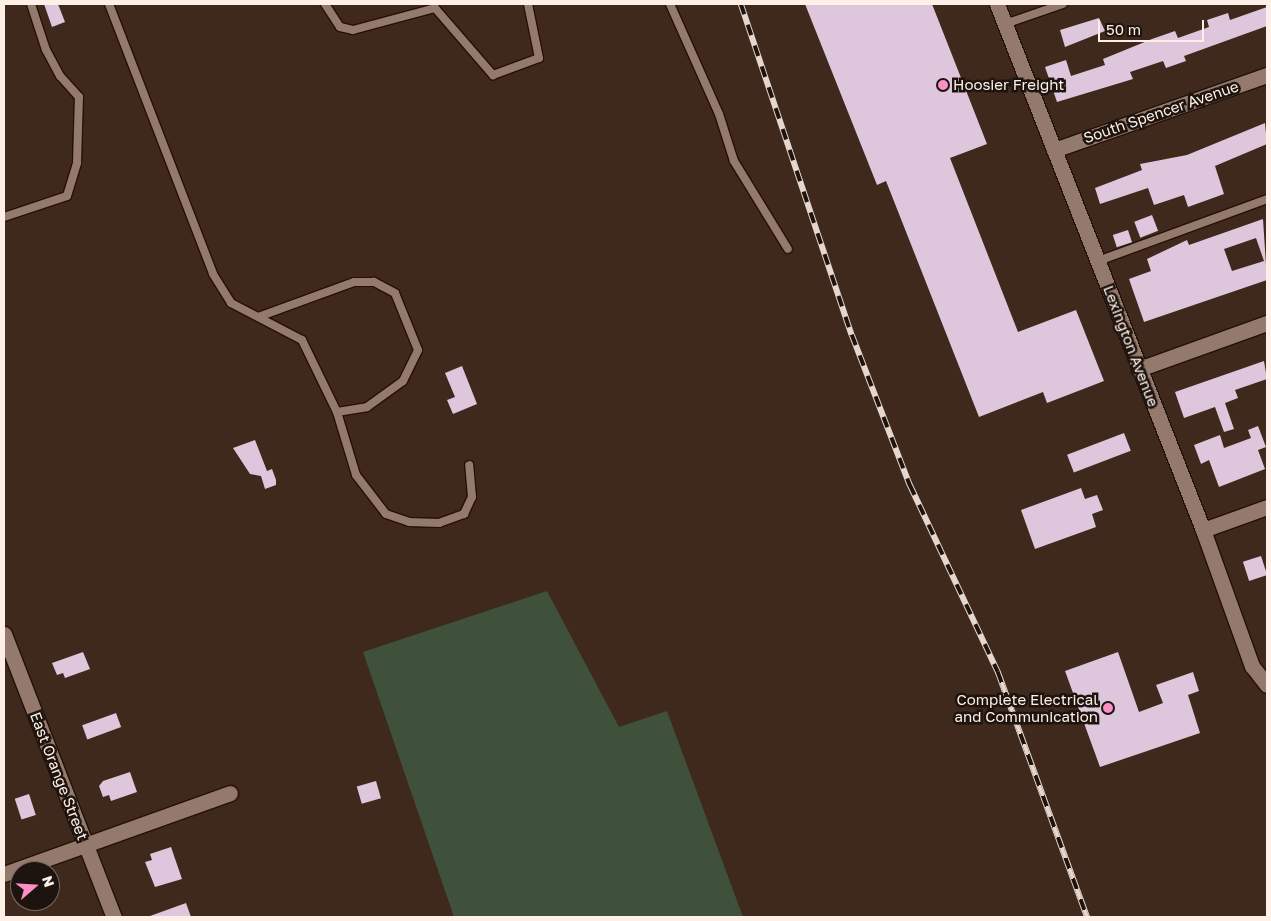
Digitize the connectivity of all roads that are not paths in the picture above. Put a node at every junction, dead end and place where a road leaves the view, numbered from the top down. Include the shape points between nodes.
1 (31, 4) edge
2 (109, 4) edge
3 (325, 4) edge
4 (528, 4) edge
5 (670, 4) edge
6 (998, 4) edge
7 (1063, 4) edge
8 (434, 6) edge
9 (1005, 24) junction
10 (1267, 75) edge
11 (1054, 150) junction
12 (1267, 200) edge
13 (4, 216) edge
14 (788, 250) dead end
15 (1098, 261) junction
16 (258, 317) junction
17 (1267, 323) edge
18 (1139, 369) junction
19 (336, 412) junction
20 (469, 465) dead end
21 (1267, 507) edge
22 (1203, 530) junction
23 (4, 634) edge
24 (1267, 685) edge
25 (230, 792) dead end
26 (86, 845) junction
27 (4, 874) edge
28 (114, 917) edge

1 - 13 lane via 46,50 60,76 79,97 77,162 67,196
2 - 16 lane via 220,291 231,303
3 - 8 lane via 340,27 353,30
4 - 8 lane via 539,58 492,75
5 - 14 lane via 719,114 734,161
6 - 9 street, Lexington Avenue
7 - 9 lane
9 - 11 street, Lexington Avenue
10 - 11 street, South Spencer Avenue
11 - 15 street, Lexington Avenue
12 - 15 lane
15 - 18 street, Lexington Avenue
16 - 19 lane via 302,340
16 - 19 lane via 354,282 374,282 395,293 418,350 403,381 367,407
17 - 18 street
18 - 22 street, Lexington Avenue
19 - 20 lane via 356,475 386,514 410,522 439,523 464,514 472,497
21 - 22 street
22 - 24 street, Lexington Avenue via 1252,666
23 - 26 street, East Orange Street
25 - 26 street
26 - 27 street
26 - 28 street, East Orange Street

